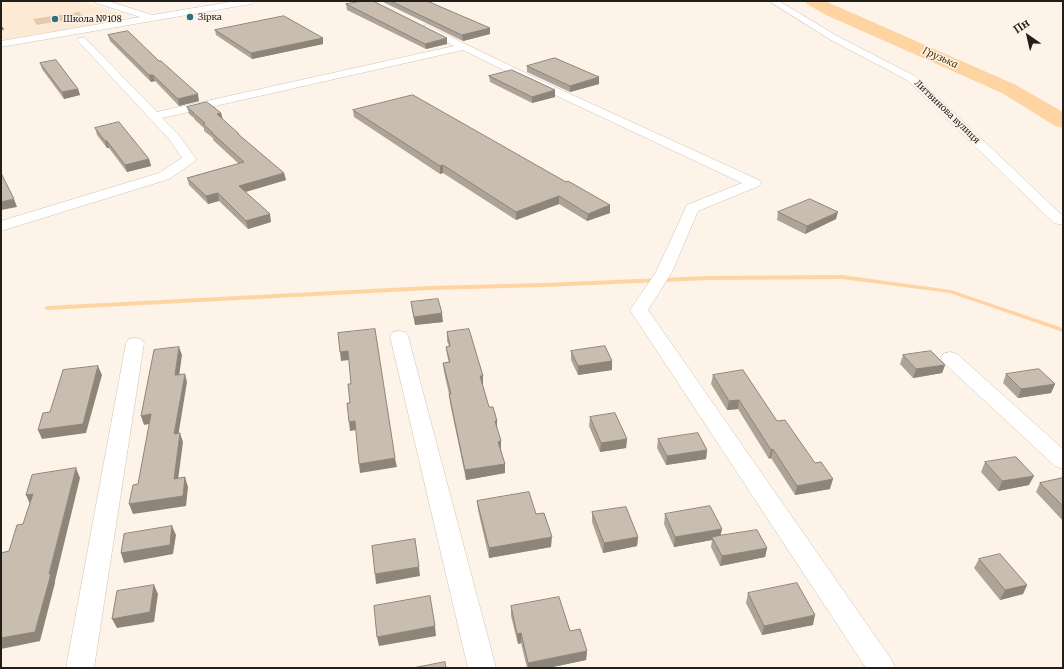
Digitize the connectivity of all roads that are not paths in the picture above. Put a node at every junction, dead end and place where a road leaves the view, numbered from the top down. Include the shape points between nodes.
1 (99, 1) edge
2 (250, 1) edge
3 (773, 1) edge
4 (152, 18) junction
5 (413, 22) edge
6 (82, 40) dead end
7 (1, 44) edge
8 (462, 47) junction
9 (153, 116) junction
10 (1063, 222) edge
11 (1, 226) edge
12 (399, 336) dead end
13 (135, 343) dead end
14 (950, 358) dead end
15 (1063, 461) edge
16 (80, 668) edge
17 (482, 668) edge
18 (881, 668) edge

1 - 4 street
2 - 4 street
3 - 10 street, Литвинова вулиця via 834,38 911,78
4 - 7 street
5 - 8 street
6 - 9 street
8 - 9 street
8 - 18 street via 754,183 692,208 660,279 639,310
9 - 11 street via 174,137 189,159 164,176
12 - 17 street
13 - 16 street
14 - 15 street

